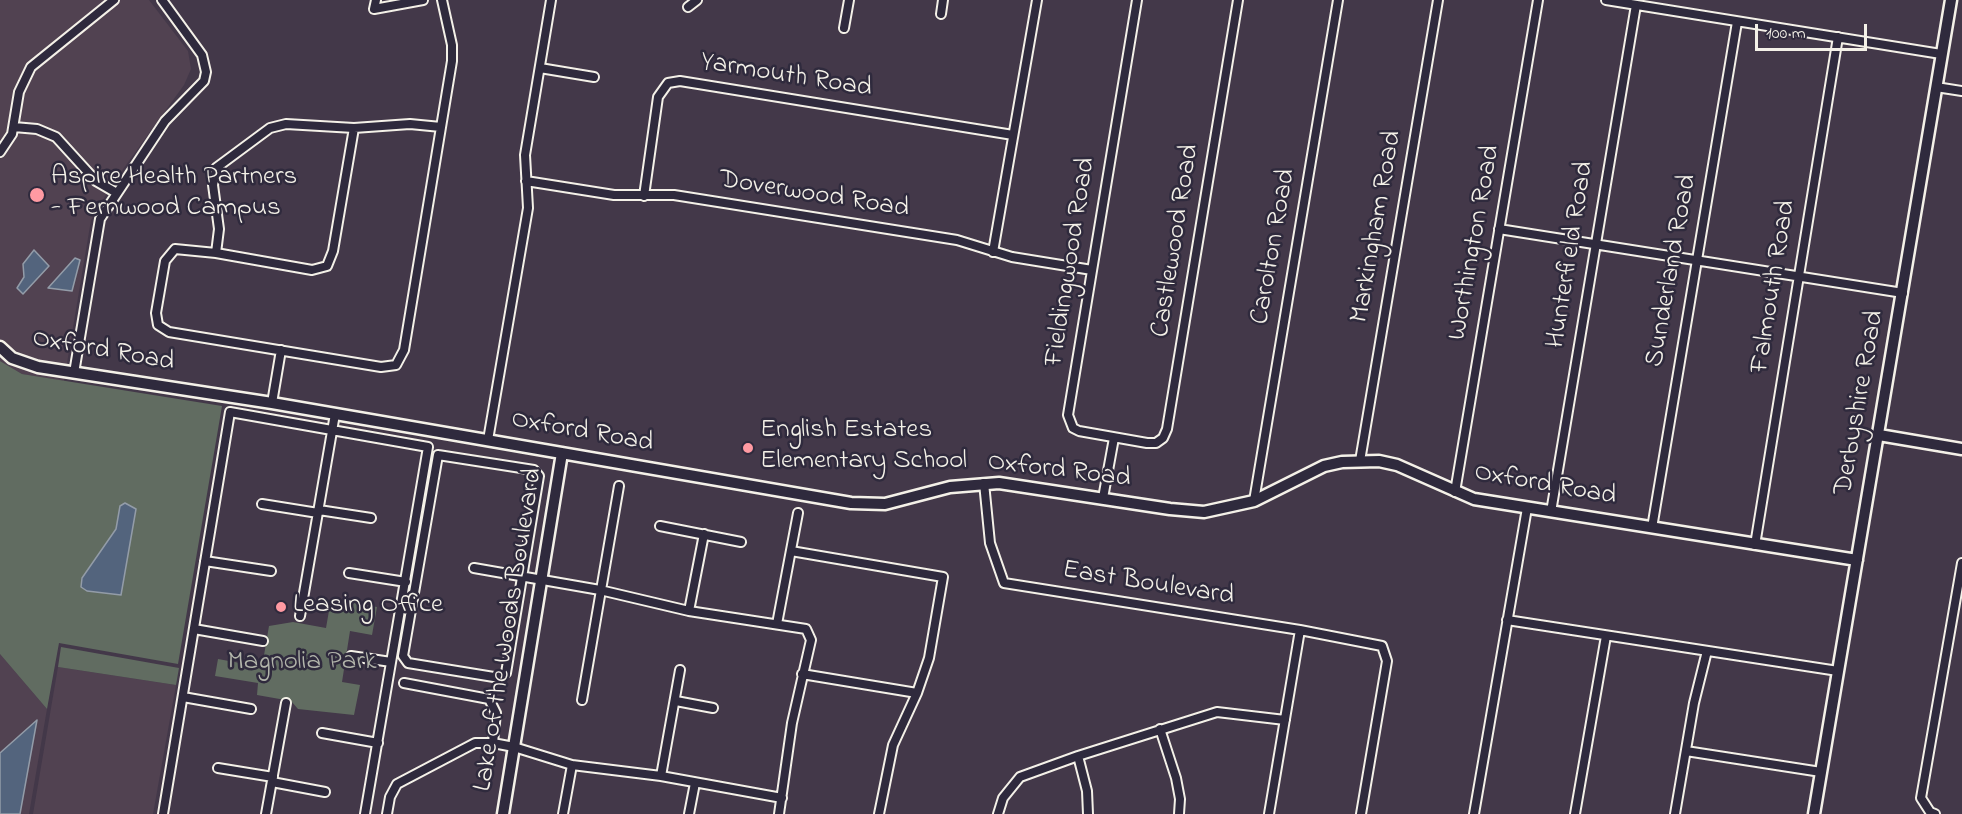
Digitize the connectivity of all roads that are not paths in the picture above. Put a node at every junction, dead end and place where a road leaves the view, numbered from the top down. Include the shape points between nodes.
1 (114, 0) edge
2 (162, 0) edge
3 (376, 0) edge
4 (423, 0) edge
5 (442, 0) edge
6 (551, 0) edge
7 (697, 0) edge
8 (849, 0) edge
9 (943, 0) edge
10 (1037, 0) edge
11 (1137, 0) edge
12 (1238, 0) edge
13 (1338, 0) edge
14 (1438, 0) edge
15 (1538, 0) edge
16 (1606, 0) edge
17 (1951, 0) edge
18 (1636, 5) junction
19 (688, 7) dead end
20 (941, 14) dead end
21 (1737, 21) junction
22 (844, 28) dead end
23 (1838, 37) junction
24 (1941, 54) junction
25 (540, 68) junction
26 (594, 77) dead end
27 (1936, 87) junction
28 (1962, 91) edge
29 (14, 127) junction
30 (441, 127) junction
31 (354, 128) junction
32 (1013, 135) junction
33 (0, 152) edge
34 (526, 181) junction
35 (115, 192) junction
36 (644, 196) junction
37 (1499, 229) junction
38 (1595, 244) junction
39 (993, 252) junction
40 (216, 253) junction
41 (1696, 261) junction
42 (1092, 270) junction
43 (1798, 277) junction
44 (1903, 292) junction
45 (0, 347) edge
46 (281, 350) junction
47 (74, 373) junction
48 (233, 397) junction
49 (272, 403) junction
50 (230, 412) junction
51 (335, 414) junction
52 (332, 431) junction
53 (432, 431) junction
54 (1879, 435) junction
55 (1114, 438) junction
56 (488, 440) junction
57 (428, 447) junction
58 (1962, 449) edge
59 (562, 453) junction
60 (1360, 460) junction
61 (984, 483) junction
62 (619, 486) dead end
63 (1455, 492) junction
64 (1103, 498) junction
65 (1254, 501) junction
66 (262, 504) dead end
67 (1527, 508) junction
68 (318, 512) junction
69 (1551, 512) junction
70 (798, 513) dead end
71 (371, 518) dead end
72 (660, 526) dead end
73 (1652, 528) junction
74 (704, 534) junction
75 (741, 542) dead end
76 (1755, 545) junction
77 (791, 551) junction
78 (1857, 560) junction
79 (205, 561) junction
80 (1962, 563) edge
81 (474, 568) dead end
82 (271, 571) dead end
83 (349, 573) dead end
84 (522, 576) junction
85 (541, 580) junction
86 (406, 582) junction
87 (600, 590) junction
88 (689, 611) junction
89 (300, 616) dead end
90 (1507, 620) junction
91 (777, 624) junction
92 (194, 629) junction
93 (1300, 630) junction
94 (1606, 636) junction
95 (263, 640) dead end
96 (1707, 651) junction
97 (351, 656) dead end
98 (391, 662) junction
99 (680, 670) dead end
100 (1838, 671) junction
101 (802, 674) junction
102 (404, 683) dead end
103 (917, 693) junction
104 (183, 697) junction
105 (582, 700) dead end
106 (676, 701) junction
107 (286, 703) dead end
108 (713, 708) dead end
109 (251, 709) dead end
110 (1285, 720) junction
111 (1160, 729) junction
112 (322, 733) dead end
113 (493, 742) junction
114 (378, 743) junction
115 (514, 747) junction
116 (1686, 751) junction
117 (1078, 756) junction
118 (572, 765) junction
119 (218, 768) dead end
120 (1821, 772) junction
121 (661, 776) junction
122 (272, 780) junction
123 (695, 783) junction
124 (325, 792) dead end
125 (782, 798) junction
126 (163, 814) edge
127 (266, 814) edge
128 (365, 814) edge
129 (387, 814) edge
130 (503, 814) edge
131 (563, 814) edge
132 (689, 814) edge
133 (779, 814) edge
134 (879, 814) edge
135 (998, 814) edge
136 (1088, 814) edge
137 (1179, 814) edge
138 (1269, 814) edge
139 (1361, 814) edge
140 (1474, 814) edge
141 (1575, 814) edge
142 (1675, 814) edge
143 (1814, 814) edge
144 (1935, 814) edge

1 - 29 street via 31,67 19,92
2 - 35 street via 202,55 204,81 165,121
3 - 4 street via 374,9
5 - 30 street via 452,45
6 - 25 street
7 - 19 street
8 - 22 street
9 - 20 street
10 - 32 street
11 - 42 street, Fieldingwood Road
12 - 55 street, Castlewood Road via 1167,429 1156,443
13 - 65 street, Carolton Road
14 - 60 street, Markingham Road
15 - 37 street, Worthington Road
16 - 18 street
17 - 24 street, Derbyshire Road
18 - 21 street
18 - 38 street, Hunterfield Road
21 - 23 street
21 - 41 street, Sunderland Road
23 - 24 street
23 - 43 street, Falmouth Road
24 - 27 street, Derbyshire Road
25 - 26 street
25 - 34 street via 525,155
27 - 28 street
27 - 44 street, Derbyshire Road
29 - 33 street
29 - 35 street via 37,129 56,137 96,181
30 - 31 street via 410,123
30 - 46 street via 404,350 396,365 381,368
31 - 40 street via 277,125 223,160 213,176 219,218
31 - 40 street via 333,251 327,266 312,270
32 - 36 street, Yarmouth Road via 680,81 668,83 658,97
32 - 39 street
34 - 36 street, Doverwood Road
34 - 56 street via 528,208
35 - 47 street via 96,232
36 - 39 street, Doverwood Road via 674,195 957,240
37 - 38 street
37 - 63 street, Worthington Road
38 - 41 street
38 - 69 street, Hunterfield Road
39 - 42 street, Doverwood Road
40 - 46 street via 182,248 168,254 155,320 169,332
41 - 43 street
41 - 73 street, Sunderland Road
42 - 55 street, Fieldingwood Road via 1068,420 1079,432
43 - 44 street
43 - 76 street, Falmouth Road
44 - 54 street, Derbyshire Road
45 - 47 street, Oxford Road via 23,363
46 - 49 street
47 - 48 street, Oxford Road
48 - 49 street, Oxford Road
48 - 50 street
49 - 51 street, Oxford Road
50 - 52 street
50 - 79 street
51 - 52 street
51 - 53 street, Oxford Road
52 - 57 street
52 - 68 street
53 - 56 street, Oxford Road
53 - 57 street
54 - 58 street
54 - 78 street, Derbyshire Road
55 - 64 street
56 - 59 street, Oxford Road
57 - 86 street
59 - 61 street, Oxford Road via 868,504 896,502 950,487
59 - 85 street, Lake of the Woods Boulevard
60 - 63 street, Oxford Road via 1397,465
60 - 65 street, Oxford Road via 1324,466
61 - 64 street, Oxford Road
61 - 93 street, East Boulevard via 990,543 1004,583
62 - 87 street
63 - 67 street, Oxford Road
64 - 65 street, Oxford Road via 1204,512
66 - 68 street
67 - 69 street, Oxford Road
67 - 90 street
68 - 71 street
68 - 89 street
69 - 73 street, Oxford Road
70 - 77 street
72 - 74 street
73 - 76 street, Oxford Road
74 - 75 street
74 - 88 street
76 - 78 street, Oxford Road
77 - 91 street
77 - 103 street via 943,577 929,658
78 - 100 street, Derbyshire Road
79 - 82 street
79 - 92 street
80 - 144 street via 1921,798
81 - 84 street
83 - 86 street
84 - 84 street via 537,471 438,456 405,660 504,676
84 - 85 street
85 - 87 street
85 - 115 street, Lake of the Woods Boulevard
86 - 98 street
87 - 88 street
87 - 105 street
88 - 91 street
90 - 94 street
90 - 140 street
91 - 101 street via 806,629 812,640
92 - 95 street
92 - 104 street
93 - 110 street
93 - 139 street, East Boulevard via 1377,643 1385,650 1387,661
94 - 96 street
94 - 141 street
96 - 100 street
96 - 116 street
97 - 98 street
98 - 114 street
99 - 106 street
100 - 120 street, Derbyshire Road
101 - 103 street
101 - 125 street
102 - 113 street via 489,699 496,712
103 - 134 street via 893,745
104 - 109 street
104 - 126 street
106 - 108 street
106 - 121 street
107 - 122 street
110 - 111 street via 1225,712
110 - 138 street
111 - 117 street
111 - 137 street via 1176,778
112 - 114 street
113 - 115 street
113 - 129 street via 475,743 397,784
114 - 128 street
115 - 118 street
115 - 130 street, Lake of the Woods Boulevard
116 - 120 street
116 - 142 street
117 - 135 street via 1020,777 1003,798
117 - 136 street
118 - 121 street
118 - 131 street
119 - 122 street
120 - 143 street, Derbyshire Road
121 - 123 street
122 - 124 street
122 - 127 street
123 - 125 street
123 - 132 street
125 - 133 street

